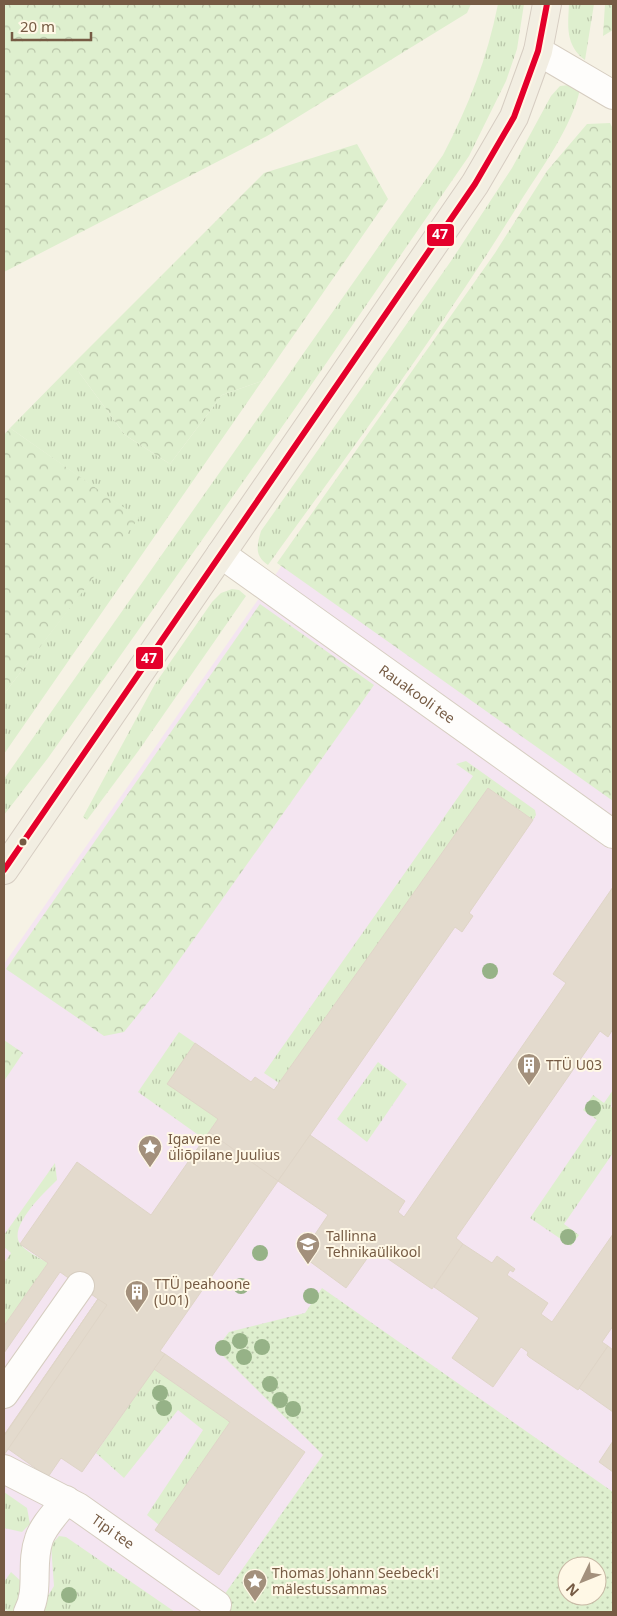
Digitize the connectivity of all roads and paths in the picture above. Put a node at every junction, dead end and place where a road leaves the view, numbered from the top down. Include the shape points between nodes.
1 (547, 4) edge
2 (538, 51) junction
3 (613, 95) edge
4 (220, 554) junction
5 (613, 834) edge
6 (4, 870) edge
7 (80, 1286) dead end
8 (4, 1394) edge
9 (4, 1469) edge
10 (66, 1500) junction
11 (217, 1605) dead end
12 (28, 1612) edge

1 - 2 main road
2 - 3 street
2 - 4 main road via 514,117 474,184
4 - 5 street, Rauakooli tee
4 - 6 main road
7 - 8 street
9 - 10 street, Tipi tee
10 - 11 street, Tipi tee
10 - 12 street via 39,1538 33,1570 35,1597

